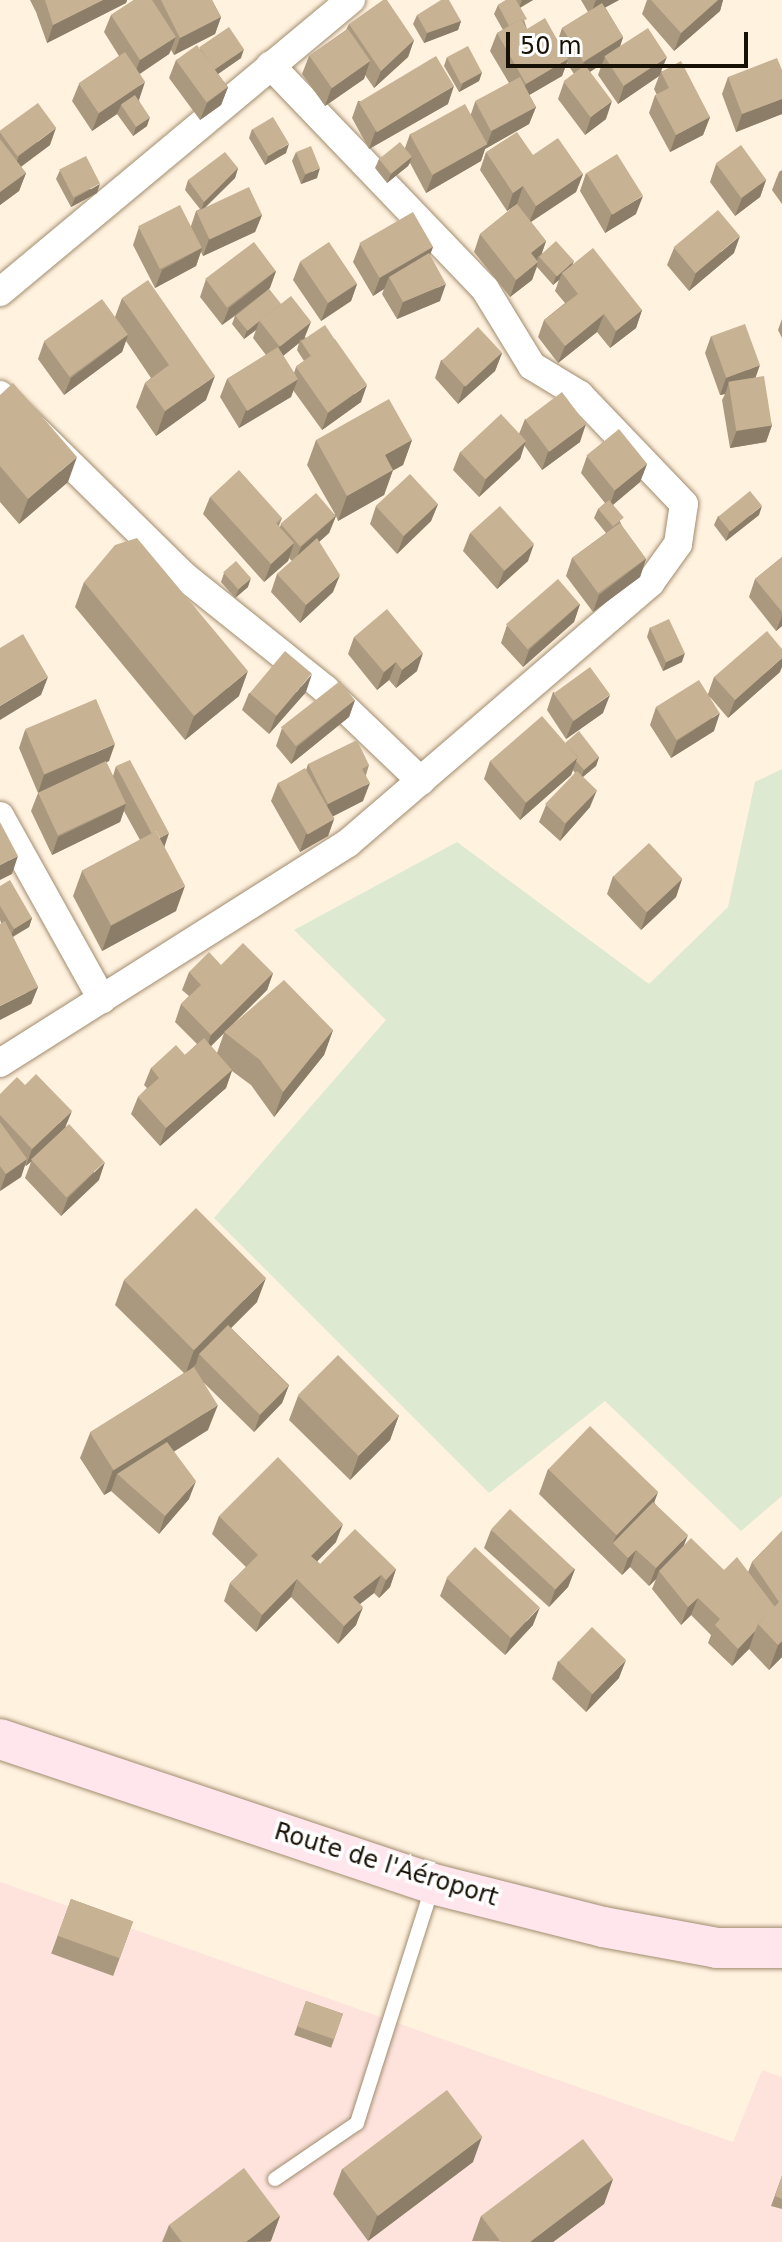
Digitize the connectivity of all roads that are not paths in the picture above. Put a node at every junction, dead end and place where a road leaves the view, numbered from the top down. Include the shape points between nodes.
1 (351, 0) edge
2 (270, 65) junction
3 (0, 292) edge
4 (0, 395) edge
5 (421, 781) junction
6 (0, 816) edge
7 (102, 999) junction
8 (0, 1063) edge
9 (0, 1739) edge
10 (433, 1884) junction
11 (782, 1948) edge
12 (275, 2179) dead end

1 - 2 street
2 - 3 street
2 - 5 street via 485,289 532,366 580,395 684,504 678,544 650,583
4 - 5 street via 184,576 325,689
5 - 7 street via 348,843
6 - 7 street
7 - 8 street
9 - 10 main road, Route de l'Aéroport
10 - 11 main road, Route de l'Aéroport via 717,1948
10 - 12 lane via 357,2123

